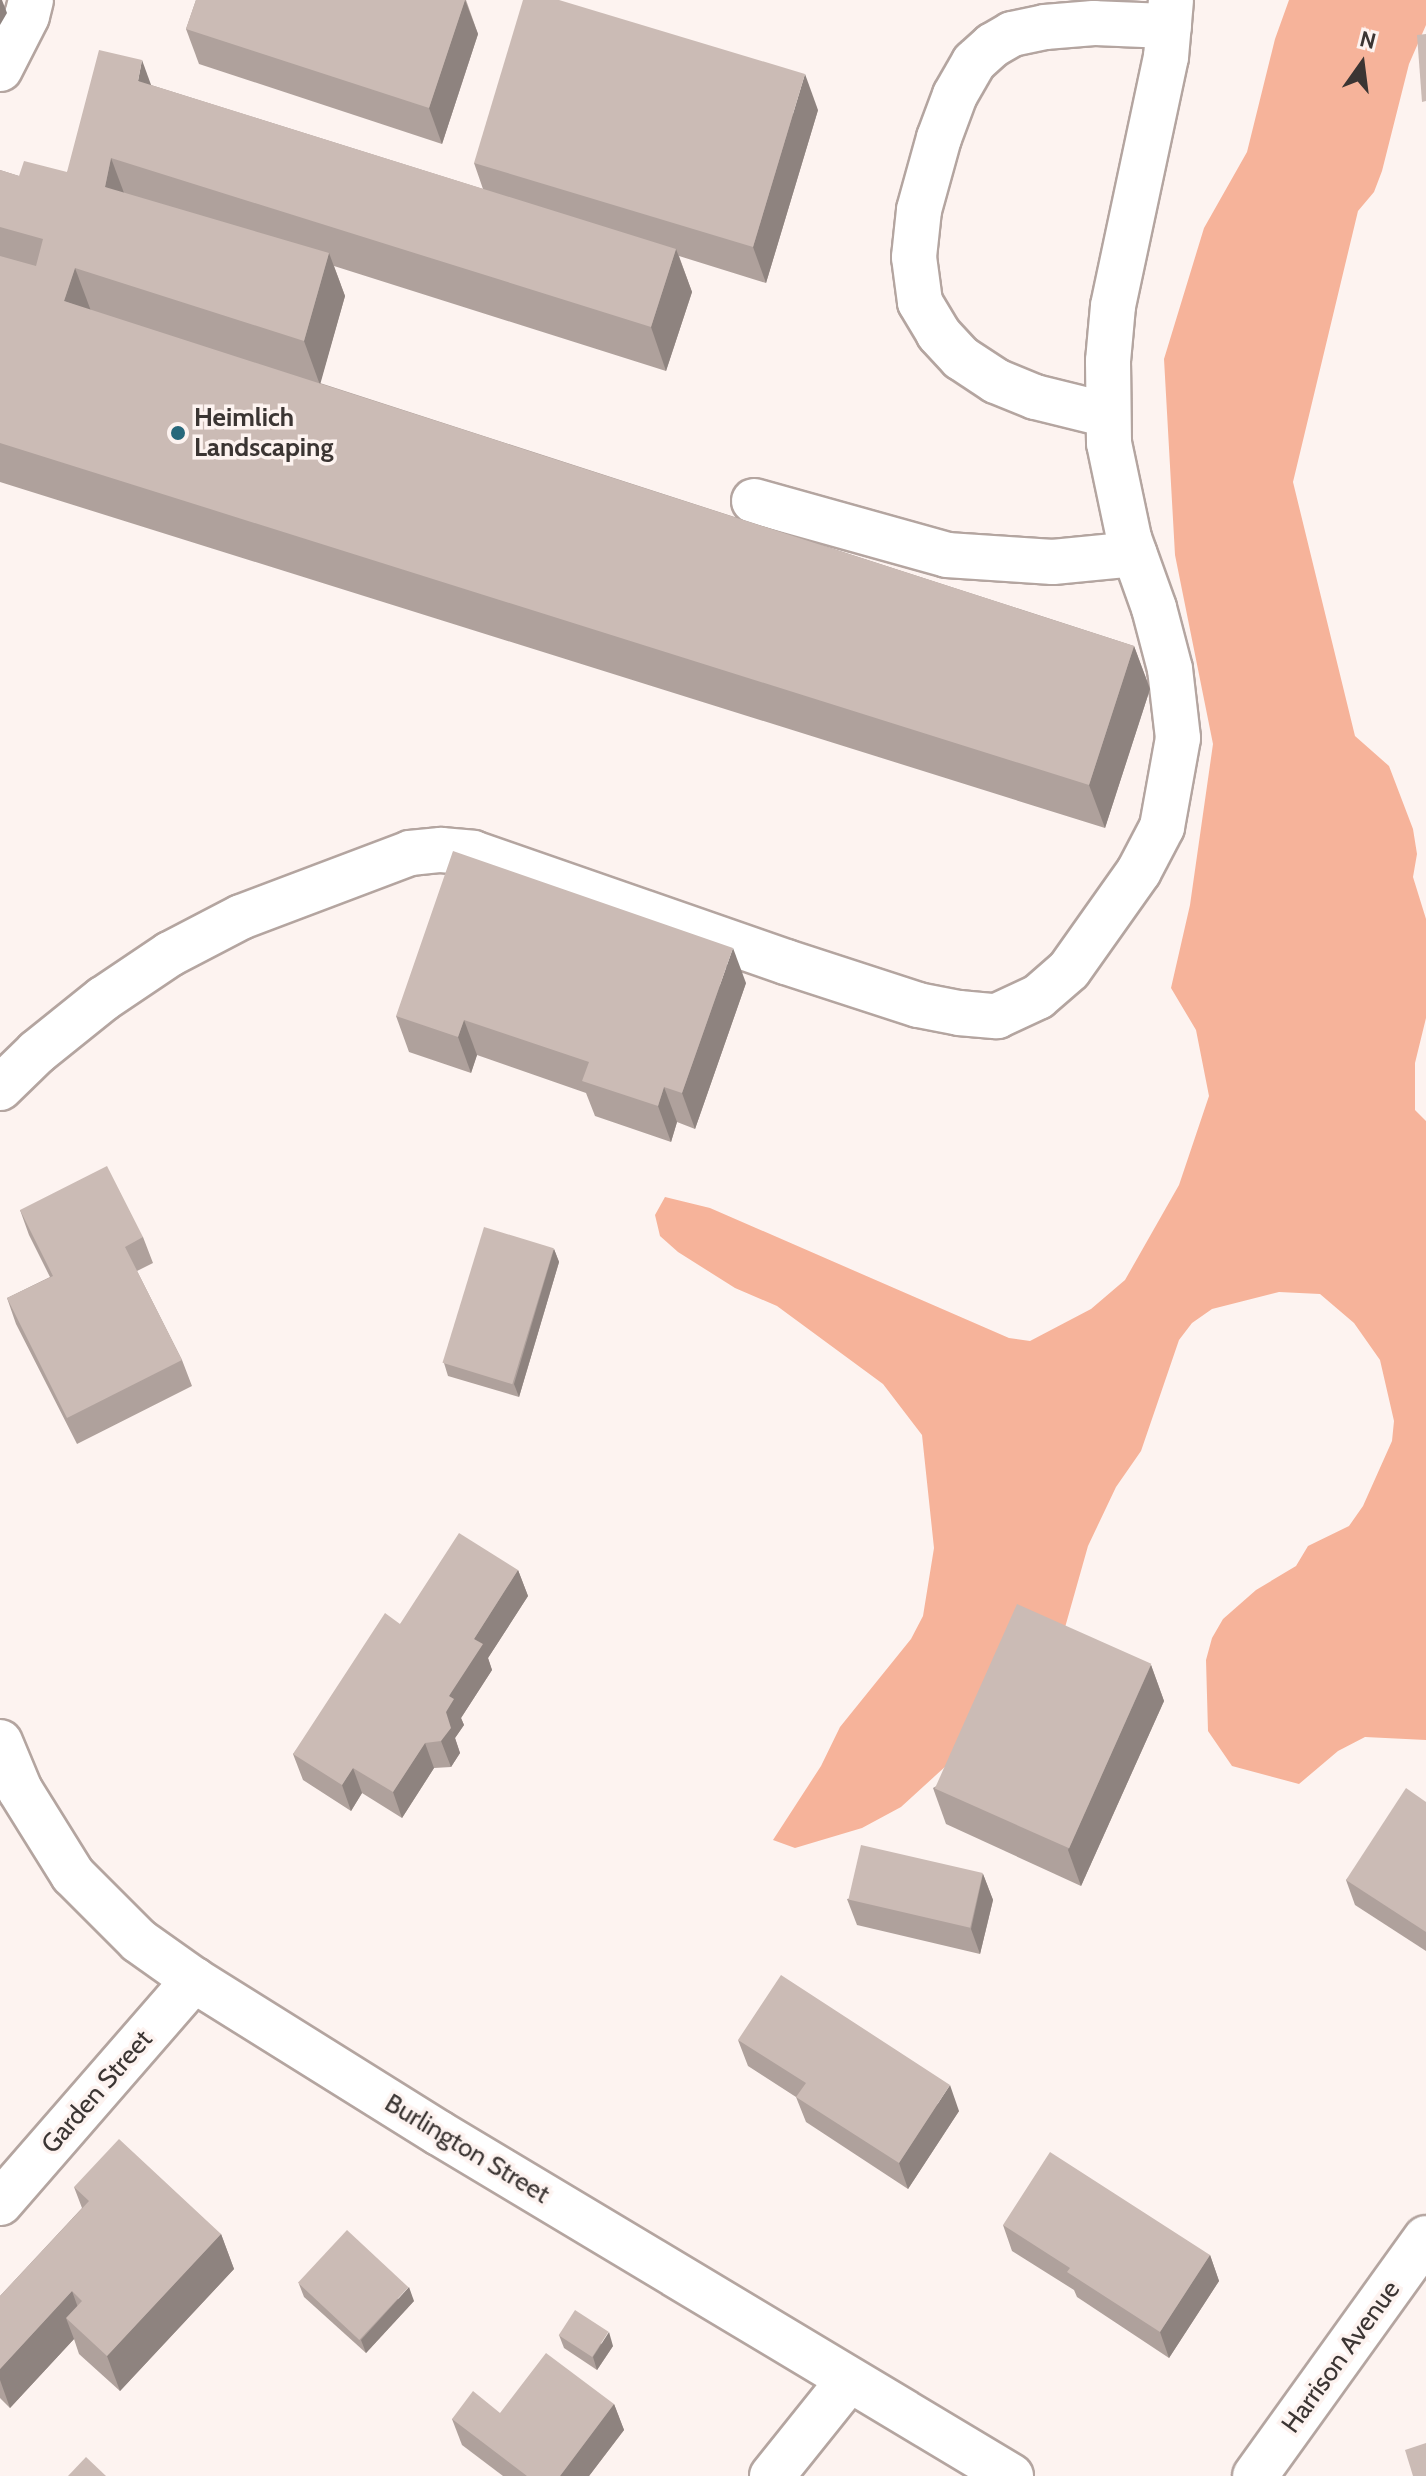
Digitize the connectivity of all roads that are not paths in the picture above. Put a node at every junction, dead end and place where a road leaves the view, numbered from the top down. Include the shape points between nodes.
1 (31, 0) edge
2 (1170, 13) edge
3 (0, 69) edge
4 (1108, 415) junction
5 (754, 501) dead end
6 (1135, 554) junction
7 (0, 1088) edge
8 (0, 1742) edge
9 (194, 1980) junction
10 (0, 2203) edge
11 (1426, 2238) edge
12 (849, 2380) junction
13 (772, 2476) edge
14 (1011, 2476) edge
15 (1255, 2476) edge

1 - 3 street
2 - 4 street via 1166,57 1113,306
2 - 4 street via 1045,27 1012,34 993,45 974,62 955,95 919,210 914,257 920,302 961,358 996,381 1035,397
4 - 6 street via 1109,443
5 - 6 street via 947,555 1053,562
6 - 7 street via 1170,669 1178,738 1162,827 1131,883 1069,970 1038,997 997,1016 918,1005 473,853 441,850 410,853 241,917 170,954 103,999
8 - 9 street, Burlington Street via 20,1790 73,1875 139,1941
9 - 10 street, Garden Street
9 - 12 street, Burlington Street
11 - 15 street, Harrison Avenue
12 - 13 street
12 - 14 street, Burlington Street

